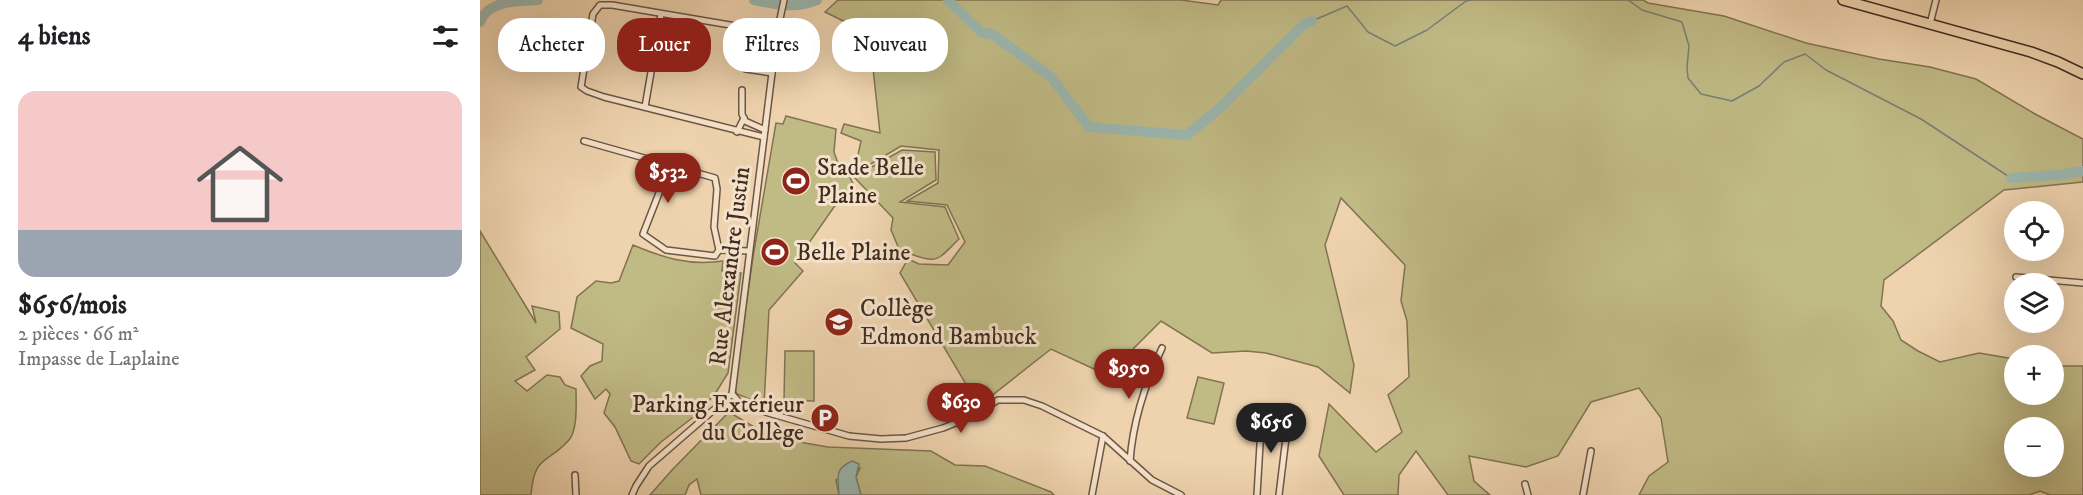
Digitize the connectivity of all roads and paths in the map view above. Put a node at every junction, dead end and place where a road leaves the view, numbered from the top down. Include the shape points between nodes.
1 (784, 0) edge
2 (1843, 0) edge
3 (1936, 0) edge
4 (661, 14) junction
5 (780, 18) edge
6 (723, 24) edge
7 (1930, 24) junction
8 (766, 72) edge
9 (772, 73) joint
10 (2083, 74) edge
11 (742, 90) dead end
12 (645, 107) junction
13 (744, 118) junction
14 (765, 130) junction
15 (737, 132) junction
16 (764, 137) junction
17 (584, 141) dead end
18 (670, 165) junction
19 (718, 250) junction
20 (749, 251) junction
21 (2064, 282) edge
22 (2083, 284) edge
23 (1162, 348) dead end
24 (732, 394) junction
25 (1262, 411) dead end
26 (1289, 413) dead end
27 (1103, 436) junction
28 (1591, 451) dead end
29 (1130, 461) junction
30 (575, 475) dead end
31 (1525, 484) dead end
32 (576, 495) edge
33 (632, 495) edge
34 (1092, 495) edge
35 (1181, 495) edge
36 (1257, 495) edge
37 (1279, 495) edge
38 (1528, 495) edge
39 (1583, 495) edge

1 - 5 street, Rue Alexandre Justin
2 - 7 highway
3 - 7 street
4 - 6 street
4 - 12 street
4 - 12 street via 600,4 593,14 581,87
7 - 10 highway via 2031,52
8 - 9 street
9 - 14 street, Rue Alexandre Justin
11 - 13 street
12 - 15 street
13 - 14 street
13 - 15 street
14 - 16 street, Rue Alexandre Justin
15 - 16 street
16 - 20 street, Rue Alexandre Justin
17 - 18 street
18 - 19 street via 715,178 714,227
18 - 19 street via 643,234 666,250 715,256
19 - 20 street
20 - 24 street, Rue Alexandre Justin
21 - 22 street
23 - 29 street via 1146,383 1132,434
24 - 27 street via 741,404 849,436 906,438 944,428 998,400 1015,399 1042,406
24 - 33 street, Rue Alexandre Justin via 650,466
25 - 36 street
26 - 37 street
27 - 29 street
27 - 34 street
28 - 39 street
29 - 35 street via 1152,480
30 - 32 street
31 - 38 street

